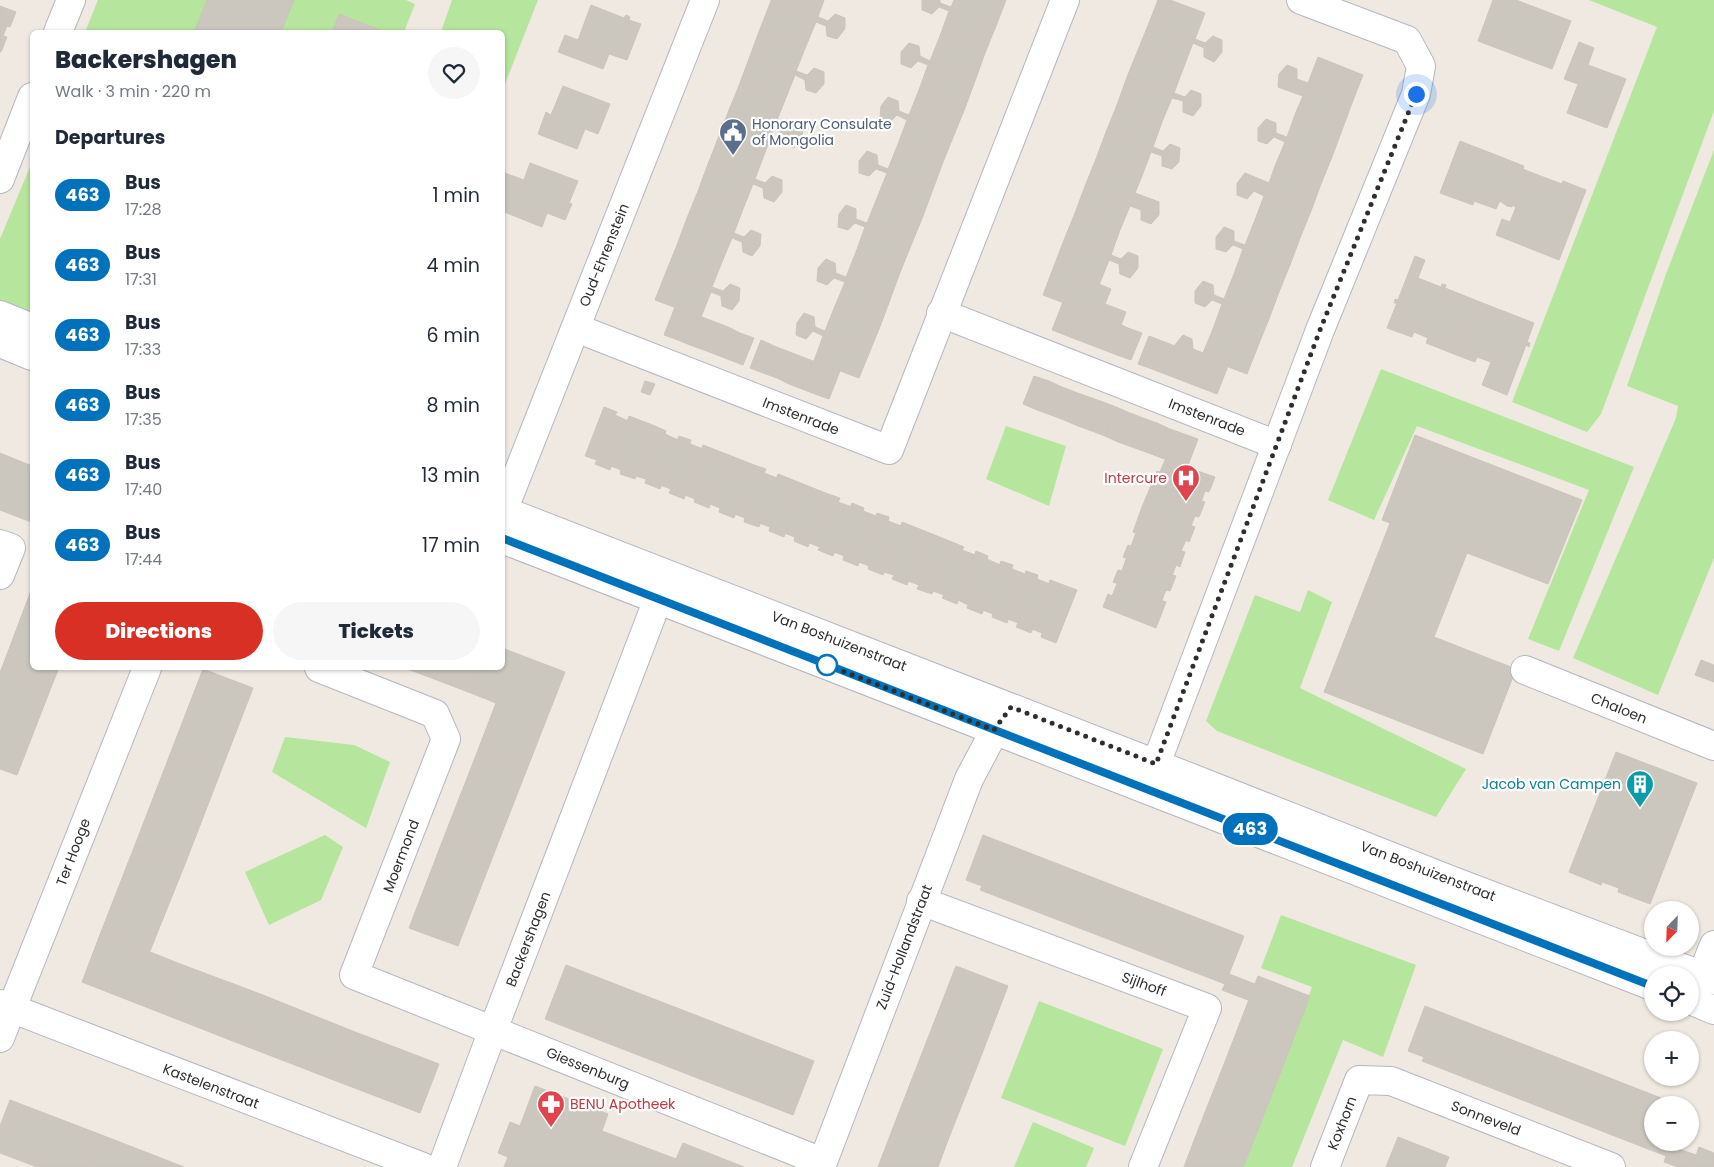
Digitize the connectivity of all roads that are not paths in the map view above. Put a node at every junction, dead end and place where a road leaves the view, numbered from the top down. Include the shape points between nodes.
1 (71, 0) edge
2 (705, 0) edge
3 (1065, 0) edge
4 (1301, 0) edge
5 (59, 30) edge
6 (30, 102) edge
7 (0, 179) edge
8 (941, 313) junction
9 (0, 315) edge
10 (30, 327) edge
11 (576, 328) junction
12 (0, 343) edge
13 (30, 355) edge
14 (1277, 445) junction
15 (505, 506) edge
16 (505, 512) edge
17 (505, 539) edge
18 (0, 544) edge
19 (0, 576) edge
20 (663, 587) junction
21 (146, 670) edge
22 (324, 670) edge
23 (1525, 670) dead end
24 (1011, 707) junction
25 (994, 730) junction
26 (1714, 746) edge
27 (1156, 764) junction
28 (1146, 788) junction
29 (921, 901) junction
30 (1714, 945) edge
31 (1708, 978) edge
32 (1644, 983) edge
33 (1699, 1004) edge
34 (6, 1006) edge
35 (493, 1030) junction
36 (0, 1038) edge
37 (1359, 1080) joint
38 (822, 1165) edge
39 (423, 1167) edge
40 (442, 1167) edge
41 (1143, 1167) edge
42 (1325, 1167) edge
43 (1611, 1167) edge

1 - 5 street
2 - 11 street, Oud-Ehrenstein
3 - 8 street, Imstenrade
4 - 14 street via 1407,40 1421,66 1416,94
6 - 7 street
8 - 11 street, Imstenrade via 888,450
8 - 14 street, Imstenrade
9 - 10 street
11 - 15 street, Oud-Ehrenstein
12 - 13 street
14 - 27 street
16 - 20 street, Van Boshuizenstraat
17 - 20 street, Van Boshuizenstraat
18 - 19 street via 11,548
20 - 24 street, Van Boshuizenstraat
20 - 25 street, Van Boshuizenstraat
20 - 35 street, Backershagen
21 - 34 street, Ter Hooge
22 - 35 street, Moermond via 434,714 446,739 354,975
23 - 26 street, Chaloen
24 - 25 street
24 - 27 street, Van Boshuizenstraat
25 - 28 street, Van Boshuizenstraat
25 - 29 street, Zuid-Hollandstraat via 969,779
27 - 28 street
27 - 31 street, Van Boshuizenstraat
28 - 32 street, Van Boshuizenstraat
29 - 38 street, Zuid-Hollandstraat
29 - 41 street, Sijlhoff via 1207,1008
30 - 31 street
31 - 33 street
34 - 36 street, Ter Hooge
34 - 39 street, Kastelenstraat
35 - 38 street, Giessenburg
35 - 40 street, Backershagen
37 - 42 street, Koxhorn
37 - 43 street, Sonneveld via 1391,1081

